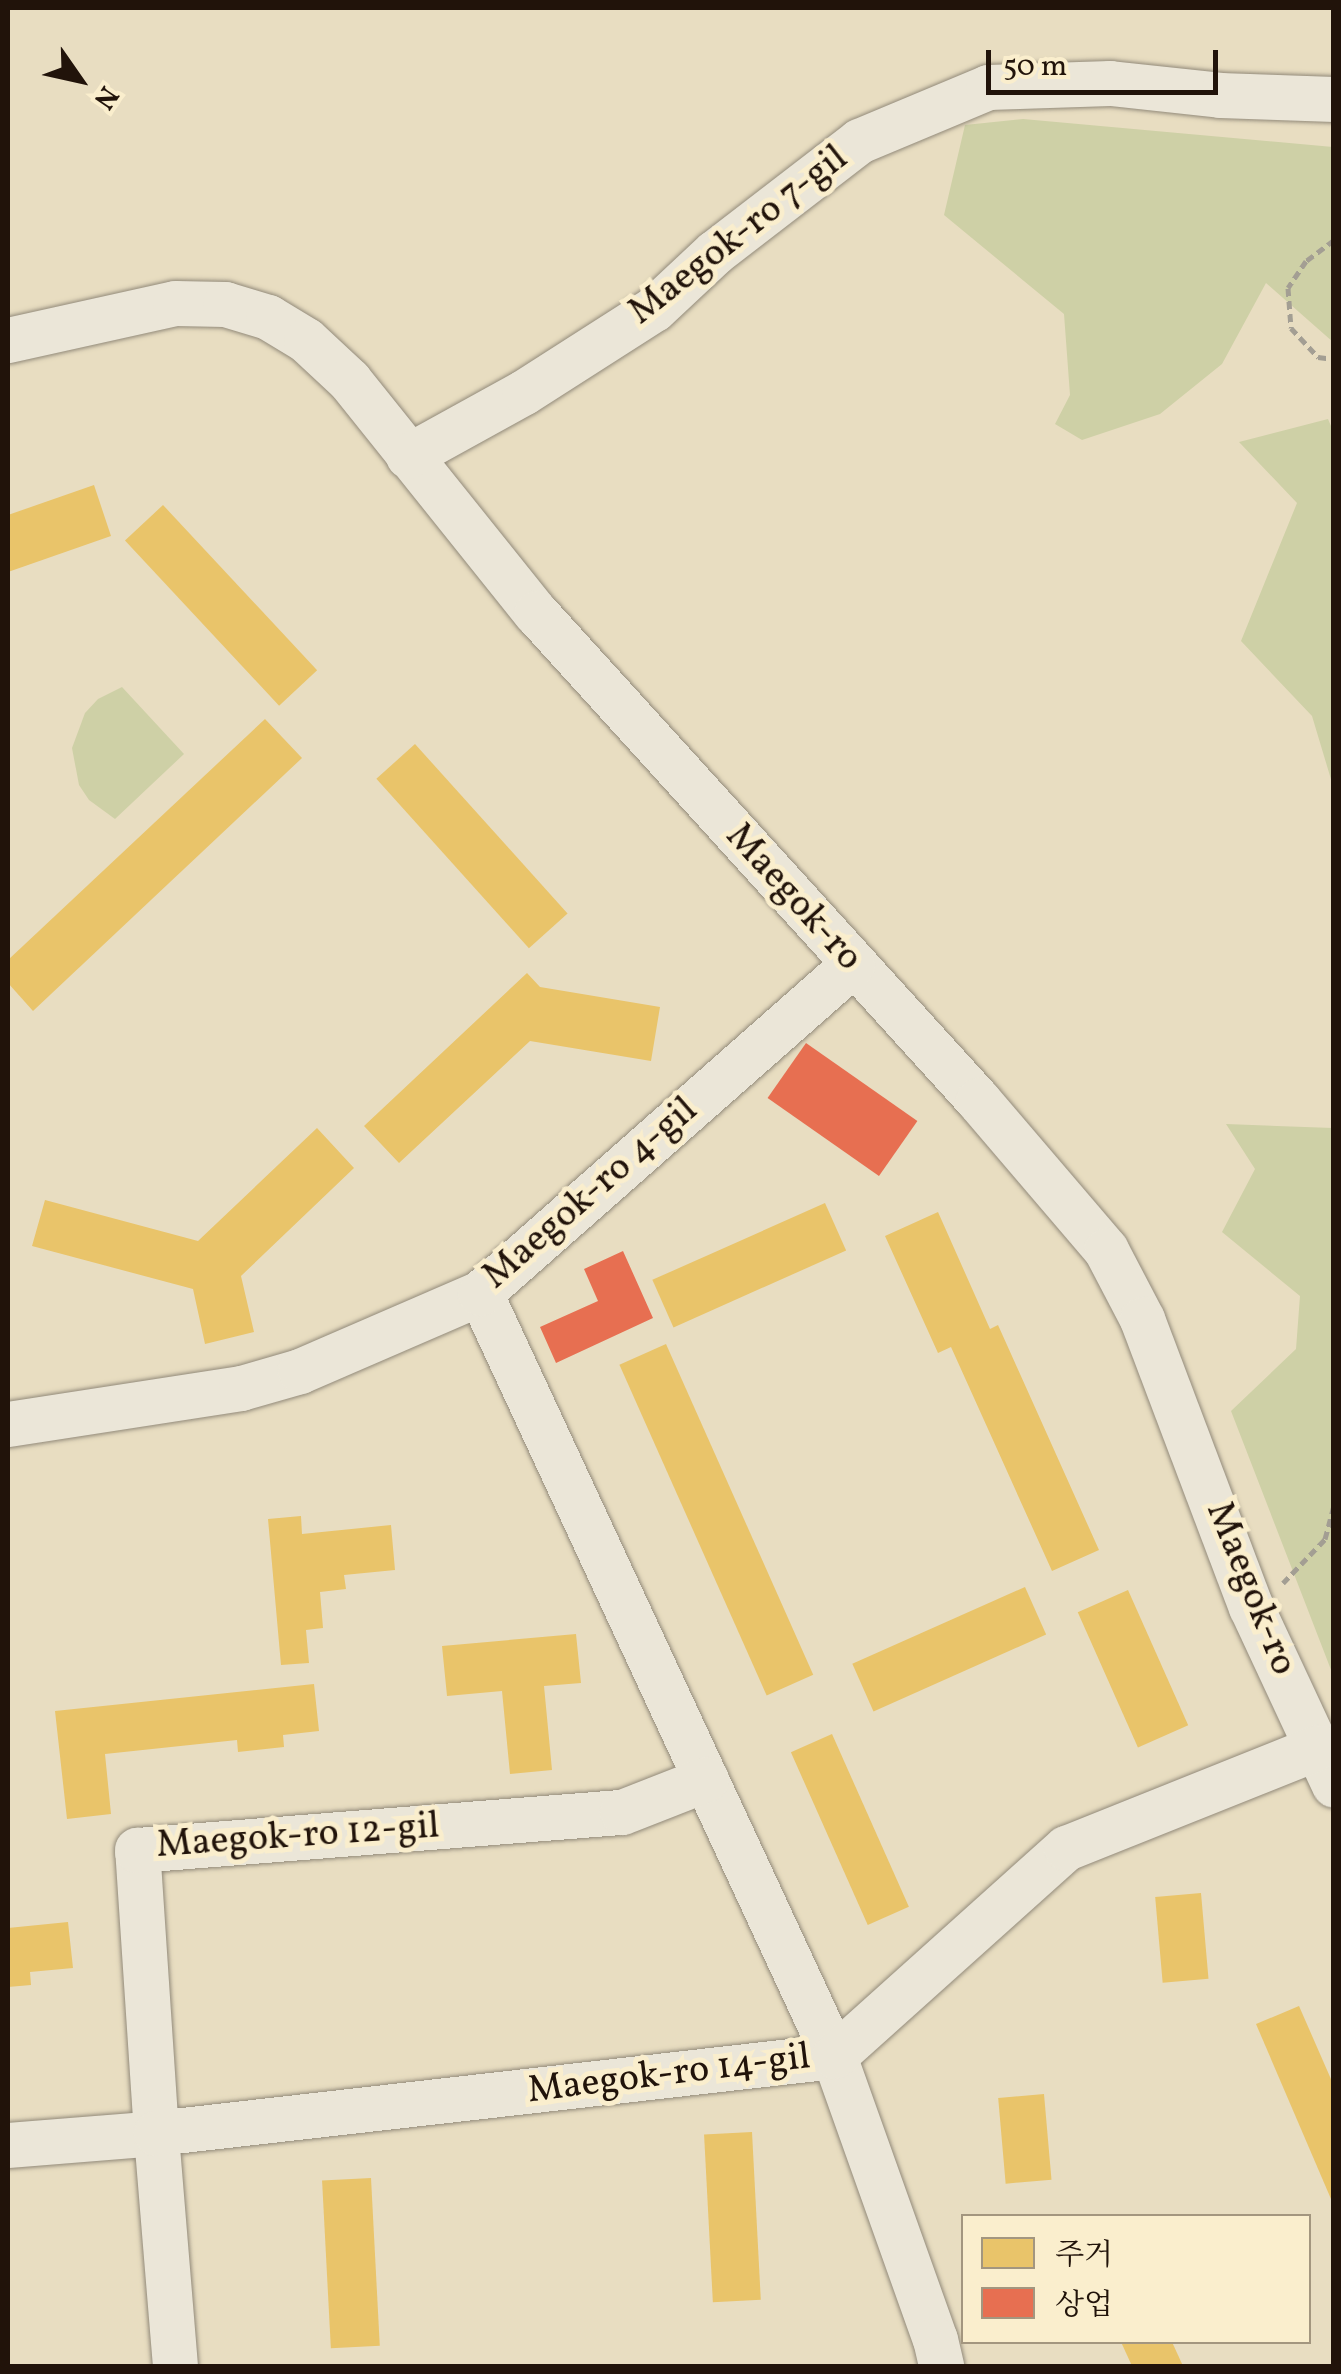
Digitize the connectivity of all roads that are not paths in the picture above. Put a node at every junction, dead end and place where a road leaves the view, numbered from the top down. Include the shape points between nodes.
1 (1334, 98) edge
2 (8, 340) edge
3 (408, 456) junction
4 (852, 965) junction
5 (480, 1293) junction
6 (8, 1422) edge
7 (1326, 1766) edge
8 (706, 1779) junction
9 (834, 2056) junction
10 (156, 2133) junction
11 (8, 2145) edge
12 (175, 2366) edge
13 (941, 2366) edge

1 - 3 street, Maegok-ro 7-gil via 1110,83 988,87 860,141 730,240 654,309
2 - 3 street, Maegok-ro via 175,303 225,304 268,316 349,380
3 - 4 street, Maegok-ro via 536,613
4 - 5 street, Maegok-ro 4-gil
4 - 7 street, Maegok-ro via 1106,1250 1142,1319 1251,1607
5 - 6 street, Maegok-ro 4-gil via 300,1371 241,1388
5 - 8 street
7 - 9 street, Maegok-ro 14-gil via 1066,1848
8 - 9 street
8 - 10 street, Maegok-ro 12-gil via 622,1812 137,1850
9 - 10 street, Maegok-ro 14-gil
9 - 13 street
10 - 11 street
10 - 12 street

